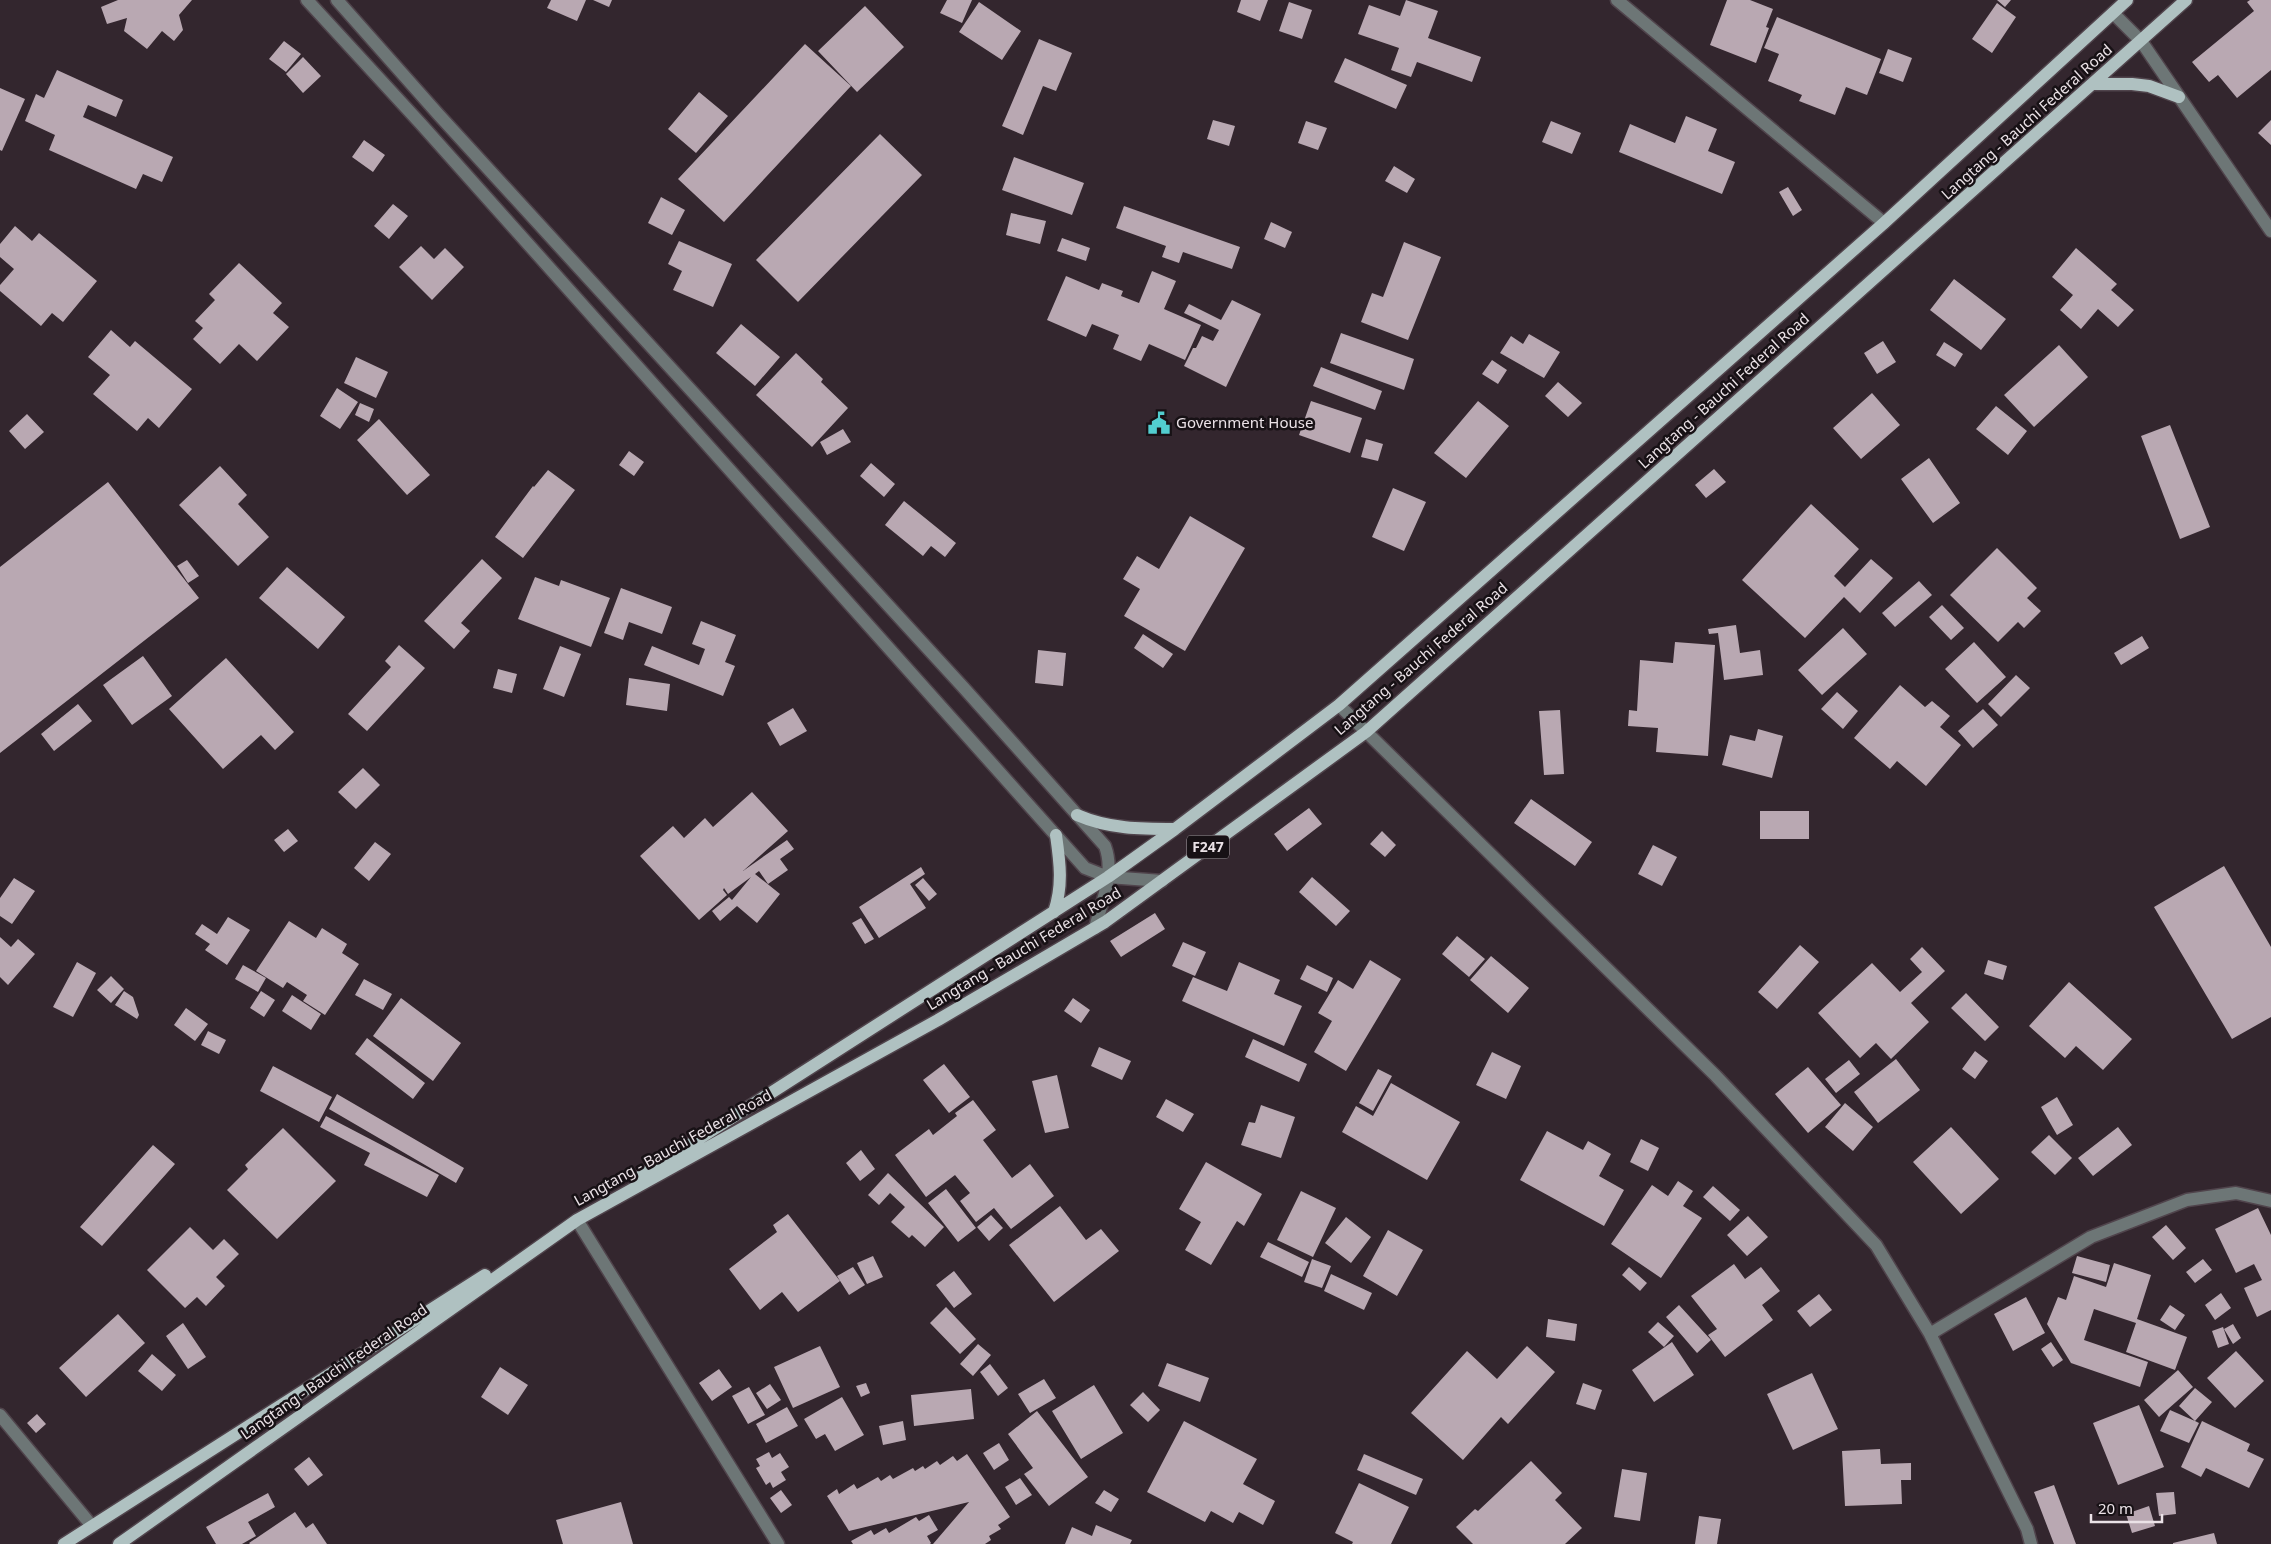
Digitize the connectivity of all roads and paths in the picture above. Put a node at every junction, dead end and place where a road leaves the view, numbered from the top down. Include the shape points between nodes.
1 (307, 0) edge
2 (337, 0) edge
3 (1617, 0) edge
4 (2127, 0) edge
5 (2186, 0) edge
6 (2113, 13) junction
7 (2141, 41) junction
8 (2092, 84) junction
9 (2179, 97) junction
10 (1884, 223) junction
11 (2271, 231) edge
12 (1339, 705) junction
13 (1366, 732) junction
14 (1077, 815) junction
15 (1175, 829) junction
16 (1056, 835) junction
17 (1108, 876) junction
18 (1162, 881) junction
19 (1054, 912) junction
20 (1095, 928) junction
21 (2271, 1201) edge
22 (576, 1220) junction
23 (1930, 1334) junction
24 (0, 1415) edge
25 (92, 1526) junction
26 (64, 1544) edge
27 (119, 1544) edge
28 (778, 1544) edge
29 (2031, 1544) edge

1 - 16 street
2 - 14 street
3 - 10 street
4 - 6 main road, Langtang - Bauchi Federal Road / F247
5 - 7 main road, Langtang - Bauchi Federal Road / F247
6 - 7 street
6 - 10 main road, Langtang - Bauchi Federal Road / F247
7 - 8 main road, Langtang - Bauchi Federal Road / F247
7 - 9 street
8 - 9 main road via 2149,86
8 - 13 main road, Langtang - Bauchi Federal Road / F247
9 - 11 street
10 - 12 main road, Langtang - Bauchi Federal Road / F247
12 - 13 street
12 - 15 main road, Langtang - Bauchi Federal Road / F247
13 - 18 main road, Langtang - Bauchi Federal Road / F247
13 - 23 street via 1716,1076 1876,1245
14 - 15 main road via 1109,826
14 - 17 street via 1105,846 1110,864
15 - 17 main road, Langtang - Bauchi Federal Road / F247
16 - 17 street via 1085,868
16 - 19 main road via 1062,874 1060,896
17 - 18 street
17 - 19 main road, Langtang - Bauchi Federal Road / F247
17 - 20 street
18 - 20 main road, Langtang - Bauchi Federal Road / F247
19 - 25 main road, Langtang - Bauchi Federal Road / F247
20 - 22 main road, Langtang - Bauchi Federal Road / F247 via 938,1020
21 - 23 street via 2236,1192 2187,1200 2100,1234
22 - 27 main road, Langtang - Bauchi Federal Road / F247
22 - 28 street
23 - 29 street
24 - 25 street
25 - 26 main road, Langtang - Bauchi Federal Road / F247

